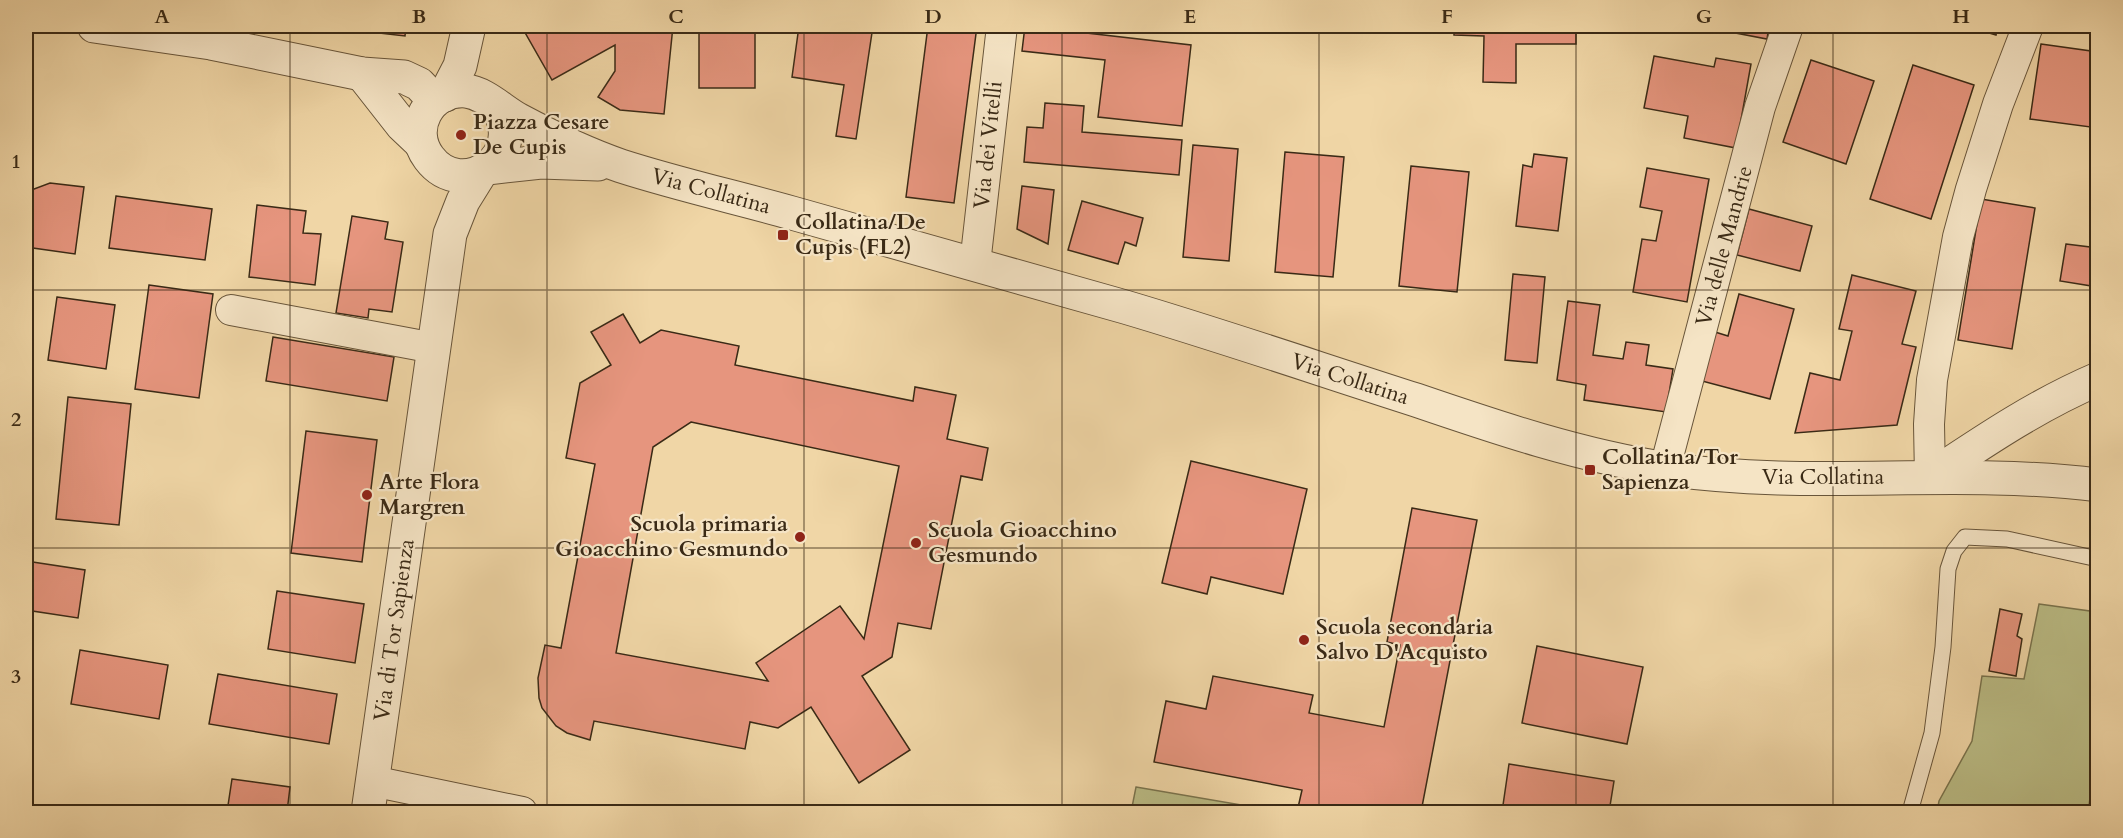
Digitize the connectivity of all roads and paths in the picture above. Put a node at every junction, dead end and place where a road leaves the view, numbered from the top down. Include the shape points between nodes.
1 (94, 26) edge
2 (1002, 26) edge
3 (1788, 26) edge
4 (2028, 26) edge
5 (468, 31) edge
6 (362, 74) junction
7 (439, 98) junction
8 (492, 103) junction
9 (426, 152) junction
10 (620, 165) junction
11 (484, 170) junction
12 (450, 234) junction
13 (975, 264) junction
14 (231, 310) dead end
15 (434, 348) junction
16 (2097, 379) edge
17 (1665, 468) junction
18 (1930, 477) junction
19 (2097, 485) edge
20 (2097, 559) edge
21 (372, 781) junction
22 (368, 813) edge
23 (522, 813) edge
24 (1910, 813) edge

1 - 6 street via 211,43
2 - 13 street, Via dei Vitelli
3 - 17 street, Via delle Mandrie via 1760,107
4 - 18 street via 1995,114 1958,237 1932,380
5 - 7 street via 460,66
5 - 8 street via 471,64
6 - 7 street via 411,79
6 - 9 street
7 - 8 street via 465,91
7 - 9 street via 423,117 419,131
8 - 10 street via 540,130
8 - 11 street via 505,125 505,140 497,159
9 - 11 street via 442,170 454,175 468,176
9 - 12 street
10 - 11 street via 541,162
10 - 13 street, Via Collatina
11 - 12 street via 463,201
12 - 15 street, Via di Tor Sapienza
13 - 17 street, Via Collatina via 1199,329 1514,433
14 - 15 street
15 - 21 street, Via di Tor Sapienza
16 - 18 street via 2025,415
17 - 18 street, Via Collatina via 1760,478
18 - 19 street, Via Collatina
20 - 24 lane via 2007,538 1965,537 1954,551 1948,568 1932,733
21 - 22 street, Via di Tor Sapienza
21 - 23 street

